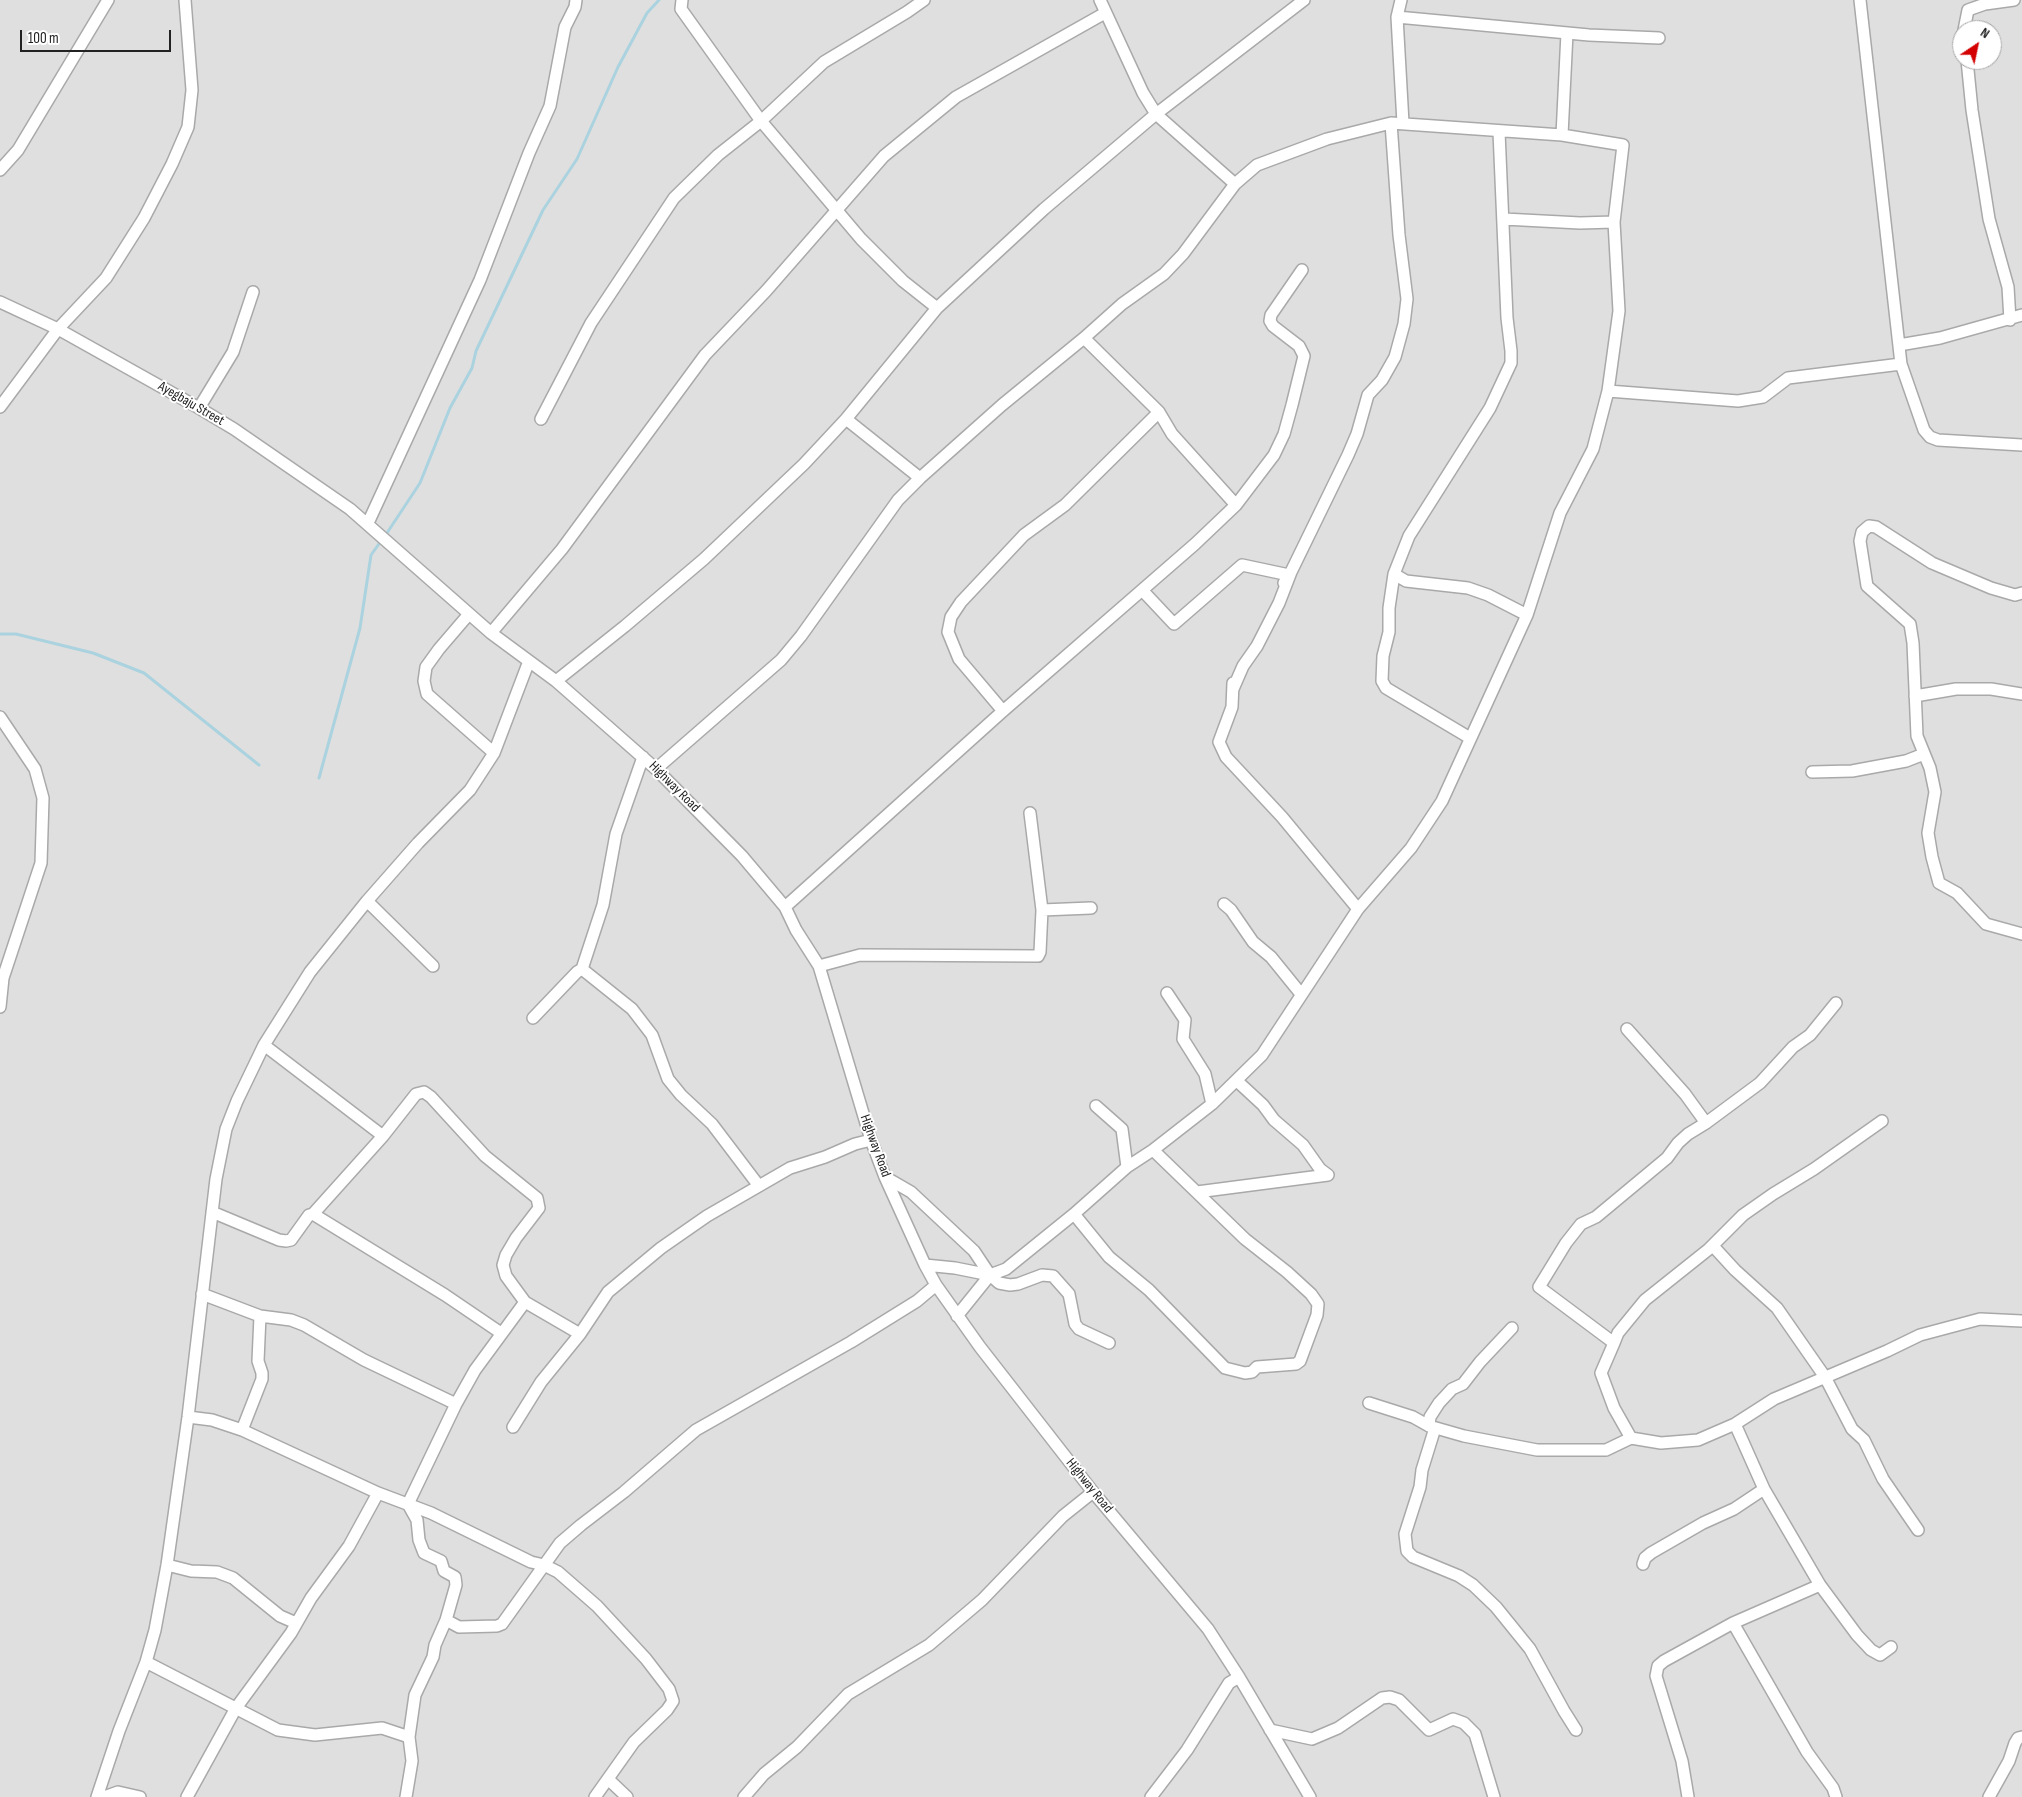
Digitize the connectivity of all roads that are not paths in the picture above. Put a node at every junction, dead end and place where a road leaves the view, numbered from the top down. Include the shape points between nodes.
1 (108, 0) edge
2 (185, 0) edge
3 (576, 0) edge
4 (682, 0) edge
5 (924, 0) edge
6 (1100, 0) edge
7 (1304, 0) edge
8 (1401, 0) edge
9 (1860, 0) edge
10 (2014, 0) edge
11 (1105, 13) junction
12 (1397, 17) junction
13 (1965, 20) edge
14 (1567, 33) junction
15 (1659, 38) dead end
16 (1968, 70) edge
17 (1156, 114) junction
18 (760, 121) junction
19 (1391, 123) junction
20 (1403, 123) junction
21 (1499, 132) junction
22 (1562, 135) junction
23 (0, 170) edge
24 (1235, 184) junction
25 (838, 210) junction
26 (1504, 219) junction
27 (1614, 222) junction
28 (1302, 270) dead end
29 (253, 292) dead end
30 (0, 302) edge
31 (937, 308) junction
32 (2022, 315) edge
33 (2010, 320) junction
34 (58, 330) junction
35 (1084, 338) junction
36 (1899, 345) junction
37 (1901, 364) junction
38 (1608, 391) junction
39 (0, 407) edge
40 (199, 408) junction
41 (1159, 412) junction
42 (541, 419) dead end
43 (846, 419) junction
44 (2022, 445) edge
45 (920, 478) junction
46 (1236, 505) junction
47 (369, 524) junction
48 (394, 549) joint
49 (1394, 574) junction
50 (1142, 590) junction
51 (2022, 593) edge
52 (468, 614) junction
53 (1527, 615) junction
54 (491, 633) junction
55 (529, 661) junction
56 (556, 681) junction
57 (1233, 689) junction
58 (2022, 694) edge
59 (1915, 696) junction
60 (1003, 711) junction
61 (0, 717) edge
62 (1470, 738) junction
63 (494, 753) junction
64 (1924, 754) junction
65 (643, 757) junction
66 (656, 769) junction
67 (1812, 772) dead end
68 (1030, 813) dead end
69 (367, 901) junction
70 (1224, 904) dead end
71 (785, 907) junction
72 (1091, 908) dead end
73 (1358, 909) junction
74 (1042, 910) junction
75 (2022, 934) edge
76 (433, 966) dead end
77 (819, 966) junction
78 (582, 969) junction
79 (1167, 993) dead end
80 (1301, 994) junction
81 (1836, 1004) dead end
82 (0, 1008) edge
83 (533, 1018) dead end
84 (1627, 1029) dead end
85 (264, 1045) junction
86 (1237, 1081) junction
87 (1212, 1104) junction
88 (1096, 1106) dead end
89 (1882, 1121) dead end
90 (1706, 1123) junction
91 (383, 1136) junction
92 (871, 1140) junction
93 (1153, 1150) junction
94 (1127, 1167) junction
95 (886, 1177) junction
96 (759, 1186) junction
97 (1198, 1192) junction
98 (212, 1212) junction
99 (313, 1214) junction
100 (1074, 1214) junction
101 (1713, 1246) junction
102 (925, 1266) junction
103 (990, 1275) junction
104 (936, 1285) junction
105 (202, 1294) junction
106 (525, 1302) junction
107 (260, 1316) junction
108 (958, 1316) junction
109 (2022, 1321) edge
110 (1512, 1328) dead end
111 (501, 1333) junction
112 (580, 1334) junction
113 (1109, 1343) dead end
114 (1614, 1343) junction
115 (1825, 1377) junction
116 (1369, 1403) dead end
117 (456, 1404) junction
118 (188, 1417) junction
119 (1735, 1424) junction
120 (513, 1427) dead end
121 (1432, 1427) junction
122 (242, 1430) junction
123 (1630, 1438) junction
124 (1764, 1489) junction
125 (1094, 1492) junction
126 (378, 1493) junction
127 (408, 1504) junction
128 (1918, 1530) dead end
129 (1643, 1564) dead end
130 (167, 1565) junction
131 (544, 1565) junction
132 (1820, 1585) junction
133 (446, 1620) junction
134 (296, 1623) junction
135 (1733, 1623) junction
136 (1891, 1647) dead end
137 (146, 1662) junction
138 (1239, 1677) junction
139 (236, 1708) junction
140 (1270, 1730) junction
141 (1576, 1730) dead end
142 (2022, 1736) edge
143 (409, 1737) junction
144 (608, 1779) junction
145 (97, 1797) edge
146 (104, 1797) edge
147 (140, 1797) edge
148 (187, 1797) edge
149 (406, 1797) edge
150 (595, 1797) edge
151 (627, 1797) edge
152 (744, 1797) edge
153 (1151, 1797) edge
154 (1310, 1797) edge
155 (1494, 1797) edge
156 (1688, 1797) edge
157 (1836, 1797) edge
158 (1989, 1797) edge

1 - 23 street via 18,150
2 - 34 street via 192,90 188,127 148,210 110,270
3 - 47 street via 576,7 565,27 550,106 480,280
4 - 18 street via 681,9
5 - 18 street via 824,62
6 - 11 street
7 - 17 street
8 - 12 street
9 - 36 street
10 - 13 street via 1968,10
11 - 17 street
11 - 25 street via 956,97 884,156
12 - 14 street
12 - 20 street
14 - 15 street
14 - 22 street
16 - 33 street via 1989,219 2008,287
17 - 24 street
17 - 31 street via 1044,209
18 - 25 street
18 - 42 street via 718,155 674,198 591,323
19 - 20 street
19 - 24 street via 1327,140 1257,165
19 - 57 street via 1406,299 1404,324 1395,357 1382,380 1368,395 1348,455 1280,603
20 - 21 street
21 - 22 street
21 - 26 street
22 - 27 street via 1622,145
24 - 35 street via 1184,254
25 - 31 street via 903,282
25 - 54 street via 705,354 562,549
26 - 27 street
26 - 49 street via 1511,363 1490,408 1409,536
27 - 38 street via 1619,311
28 - 46 street via 1270,321 1299,346 1304,356 1284,434 1274,455
29 - 40 street via 234,352
30 - 34 street, Ayegbaju Street
31 - 43 street
32 - 33 street
33 - 36 street
34 - 39 street
34 - 40 street, Ayegbaju Street
35 - 41 street
35 - 45 street
36 - 37 street
37 - 38 street via 1788,378 1763,397 1738,402
37 - 44 street via 1924,430 1930,437
38 - 53 street via 1593,449 1560,513
40 - 47 street, Ayegbaju Street via 350,508
41 - 46 street via 1172,434
41 - 60 street via 1064,505 1024,535 951,616 948,632 959,659
43 - 45 street
43 - 56 street via 804,464 704,559
45 - 66 street via 898,500 801,636 780,660
46 - 50 street
47 - 48 street, Ayegbaju Street
48 - 52 street, Highway Road
49 - 53 street via 1406,581 1468,588
49 - 62 street via 1389,632 1382,656 1382,681 1386,688
50 - 57 street via 1174,624 1242,565 1289,575 1232,680
50 - 60 street
51 - 59 street via 1990,588 1932,563 1876,527 1869,526 1862,532 1860,541 1867,586 1910,624
52 - 54 street, Highway Road
52 - 63 street via 426,667 424,681 427,694
53 - 62 street
54 - 55 street, Highway Road
55 - 56 street, Highway Road
55 - 63 street
56 - 65 street, Highway Road
57 - 73 street via 1232,708 1219,742 1226,757 1282,817
58 - 59 street via 1991,689 1956,689
59 - 64 street via 1917,736
60 - 71 street
61 - 82 street via 35,769 43,798 41,863 3,978
62 - 73 street via 1442,801 1411,848
63 - 69 street via 470,790
64 - 67 street via 1906,761 1852,771
64 - 75 street via 1935,792 1928,833 1939,883 1957,893 1986,924
65 - 66 street, Highway Road
65 - 78 street via 616,834 602,906
66 - 71 street, Highway Road via 742,856
68 - 74 street
69 - 76 street
69 - 85 street via 310,972
70 - 80 street via 1253,942 1271,956
71 - 77 street, Highway Road
72 - 74 street
73 - 80 street
74 - 77 street via 1040,952 1034,957 860,955
77 - 92 street, Highway Road
78 - 83 street
78 - 96 street via 632,1009 652,1035 668,1080 712,1124
79 - 87 street via 1185,1020 1183,1039 1205,1074
80 - 86 street via 1262,1055
81 - 90 street via 1810,1035 1793,1047 1760,1083
84 - 90 street via 1685,1094
85 - 91 street
85 - 98 street via 226,1129
86 - 87 street
86 - 97 street via 1303,1145 1328,1175
87 - 93 street
88 - 94 street via 1122,1129
89 - 101 street via 1743,1215
90 - 114 street via 1688,1134 1667,1158 1596,1217 1581,1224 1539,1287
91 - 99 street
91 - 106 street via 416,1094 424,1092 485,1156 537,1198 539,1208 516,1238 503,1265 506,1276
92 - 95 street, Highway Road
92 - 96 street via 790,1168
93 - 94 street
93 - 97 street
94 - 100 street
95 - 102 street, Highway Road
95 - 103 street via 911,1192 974,1251
96 - 112 street via 661,1248 608,1292
97 - 100 street via 1245,1239 1311,1294 1318,1304 1302,1357 1296,1364 1258,1366 1252,1372 1221,1366 1188,1328 1110,1257
98 - 99 street via 286,1241 291,1240
98 - 105 street
99 - 111 street
100 - 103 street via 1006,1269
101 - 114 street via 1645,1300
101 - 115 street via 1777,1308
102 - 103 street
102 - 104 street, Highway Road
103 - 108 street
103 - 113 street via 1010,1285 1042,1275 1053,1276 1069,1294 1079,1329
104 - 108 street, Highway Road
104 - 131 street via 917,1301 851,1342 696,1430 560,1543
105 - 107 street
105 - 118 street
106 - 111 street
106 - 112 street
107 - 117 street via 304,1325 364,1360
107 - 122 street via 258,1361 262,1379
108 - 125 street, Highway Road
109 - 115 street via 1980,1319 1920,1335
110 - 121 street via 1463,1384 1452,1389 1439,1403 1430,1417
111 - 117 street
112 - 120 street via 541,1382
114 - 123 street via 1601,1374
115 - 119 street via 1774,1399
115 - 128 street via 1852,1429 1864,1440 1883,1480
116 - 121 street via 1413,1417
117 - 127 street
118 - 122 street via 212,1420
118 - 130 street
119 - 123 street via 1698,1440 1661,1443
119 - 124 street
121 - 123 street via 1537,1450 1606,1450
121 - 141 street via 1420,1487 1405,1534 1407,1551 1413,1558 1466,1580 1496,1607 1530,1649
122 - 126 street
124 - 129 street via 1734,1509 1651,1552
124 - 132 street
125 - 138 street, Highway Road via 1208,1629
125 - 152 street via 1062,1516 982,1600 929,1645 848,1694
126 - 127 street
126 - 134 street via 349,1546
127 - 131 street via 531,1562
127 - 133 street via 417,1520 424,1553 441,1561 444,1572 455,1577 456,1586
130 - 134 street via 191,1571 217,1572 234,1578 280,1616
130 - 137 street
131 - 133 street via 502,1624 460,1627
131 - 144 street via 558,1572 597,1606 646,1660 669,1689 673,1700 634,1742
132 - 135 street
132 - 136 street via 1871,1650 1880,1655
133 - 143 street via 415,1695
134 - 139 street
135 - 156 street via 1658,1666 1656,1676 1682,1761
135 - 157 street
137 - 139 street
137 - 145 street
138 - 140 street, Highway Road
138 - 153 street via 1229,1683 1187,1750
139 - 143 street via 288,1732 315,1734 382,1728
139 - 148 street
140 - 154 street, Highway Road
140 - 155 street via 1312,1739 1338,1728 1382,1698 1390,1697 1398,1700 1429,1730 1453,1719 1464,1723 1475,1734
142 - 158 street via 2015,1743
143 - 149 street via 412,1761
144 - 150 street
144 - 151 street
146 - 147 street via 118,1792

